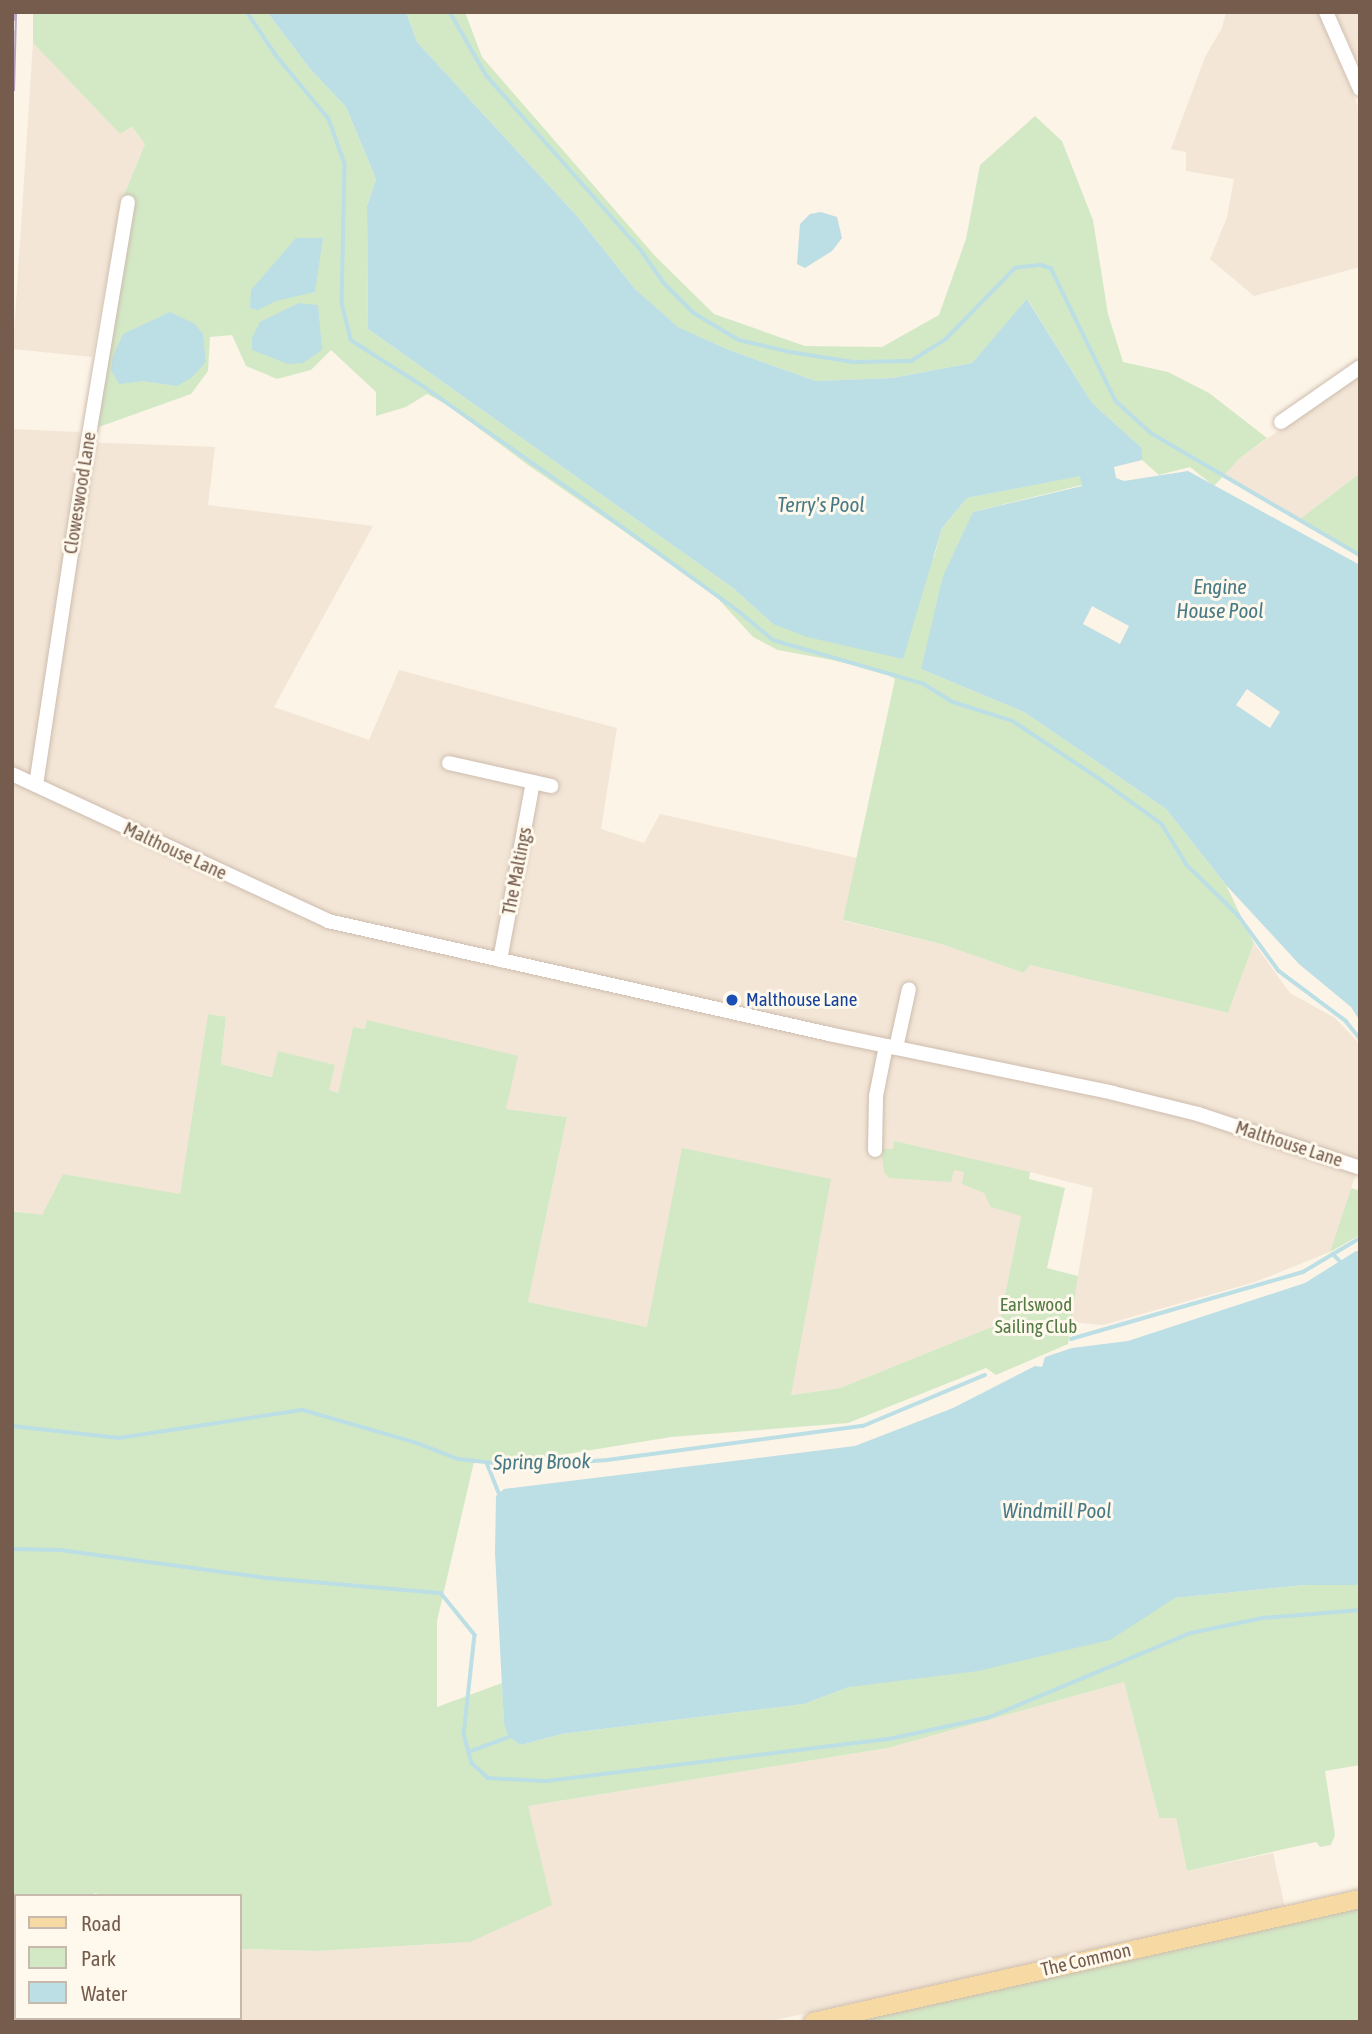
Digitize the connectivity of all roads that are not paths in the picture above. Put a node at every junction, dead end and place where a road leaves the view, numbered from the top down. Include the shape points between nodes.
1 (1326, 12) edge
2 (1360, 89) edge
3 (128, 202) dead end
4 (1360, 367) edge
5 (1282, 422) dead end
6 (449, 763) dead end
7 (12, 774) edge
8 (533, 782) junction
9 (36, 785) junction
10 (551, 786) dead end
11 (500, 960) junction
12 (909, 989) dead end
13 (891, 1047) junction
14 (875, 1150) dead end
15 (1360, 1168) edge
16 (1360, 1899) edge
17 (813, 2022) edge

1 - 2 street
3 - 9 street, Cloweswood Lane
4 - 5 street
6 - 8 street
7 - 9 street, Malthouse Lane
8 - 10 street
8 - 11 street, The Maltings
9 - 11 street, Malthouse Lane via 328,921
11 - 13 street, Malthouse Lane
12 - 13 street
13 - 14 street via 876,1096
13 - 15 street, Malthouse Lane via 1198,1114
16 - 17 main road, The Common

